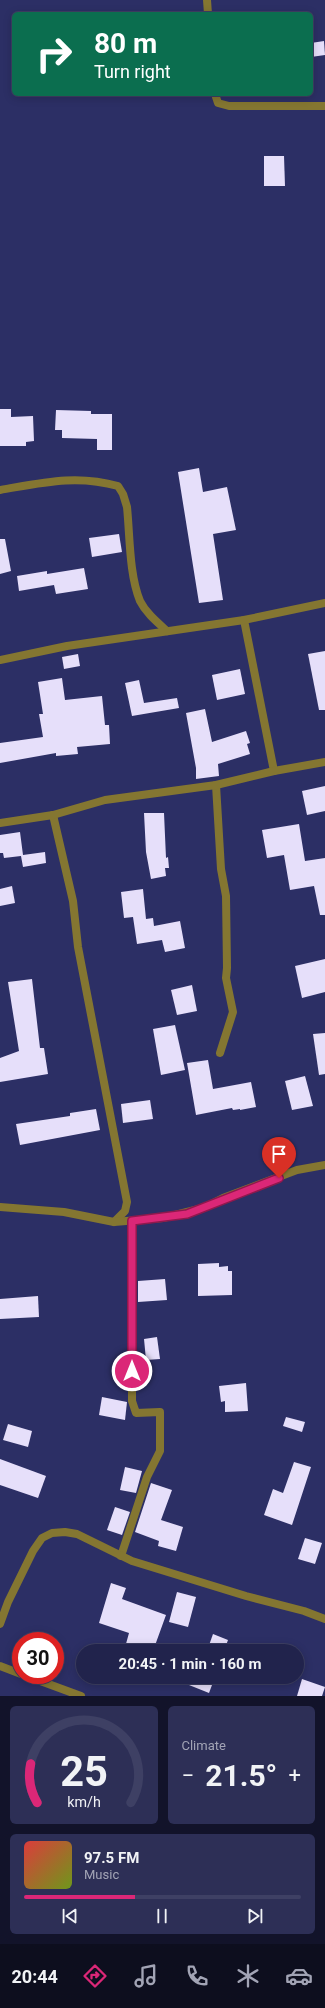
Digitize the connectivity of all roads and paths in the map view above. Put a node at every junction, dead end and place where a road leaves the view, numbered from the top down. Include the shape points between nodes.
1 (207, 0) edge
2 (208, 12) edge
3 (216, 96) edge
4 (325, 106) edge
5 (0, 490) edge
6 (325, 603) edge
7 (244, 620) junction
8 (166, 632) junction
9 (0, 660) edge
10 (325, 762) edge
11 (274, 772) junction
12 (216, 785) junction
13 (53, 815) junction
14 (0, 823) edge
15 (220, 1053) dead end
16 (325, 1165) edge
17 (0, 1206) edge
18 (132, 1221) junction
19 (114, 1222) junction
20 (121, 1556) junction
21 (325, 1619) edge
22 (0, 1624) edge
23 (0, 1666) edge
24 (12, 1671) edge
25 (48, 1684) edge
26 (81, 1696) edge

1 - 2 street
3 - 4 street via 218,103 229,106
5 - 8 street via 63,479 118,486 127,507 134,583 141,602
6 - 7 street
7 - 8 street
7 - 11 street
8 - 9 street via 67,646
10 - 11 street
11 - 12 street
12 - 13 street via 105,800
12 - 15 street via 221,869 226,896 226,978 233,1012
13 - 14 street
13 - 19 street via 73,901 78,947 127,1202 125,1211
16 - 18 street via 297,1170 187,1214
17 - 19 street via 64,1212
18 - 19 street
18 - 20 street via 132,1401 136,1413 160,1412 160,1451 147,1477
20 - 21 street via 196,1582 270,1601
20 - 22 street via 77,1534 52,1533 42,1538 8,1602
23 - 24 street
25 - 26 street

